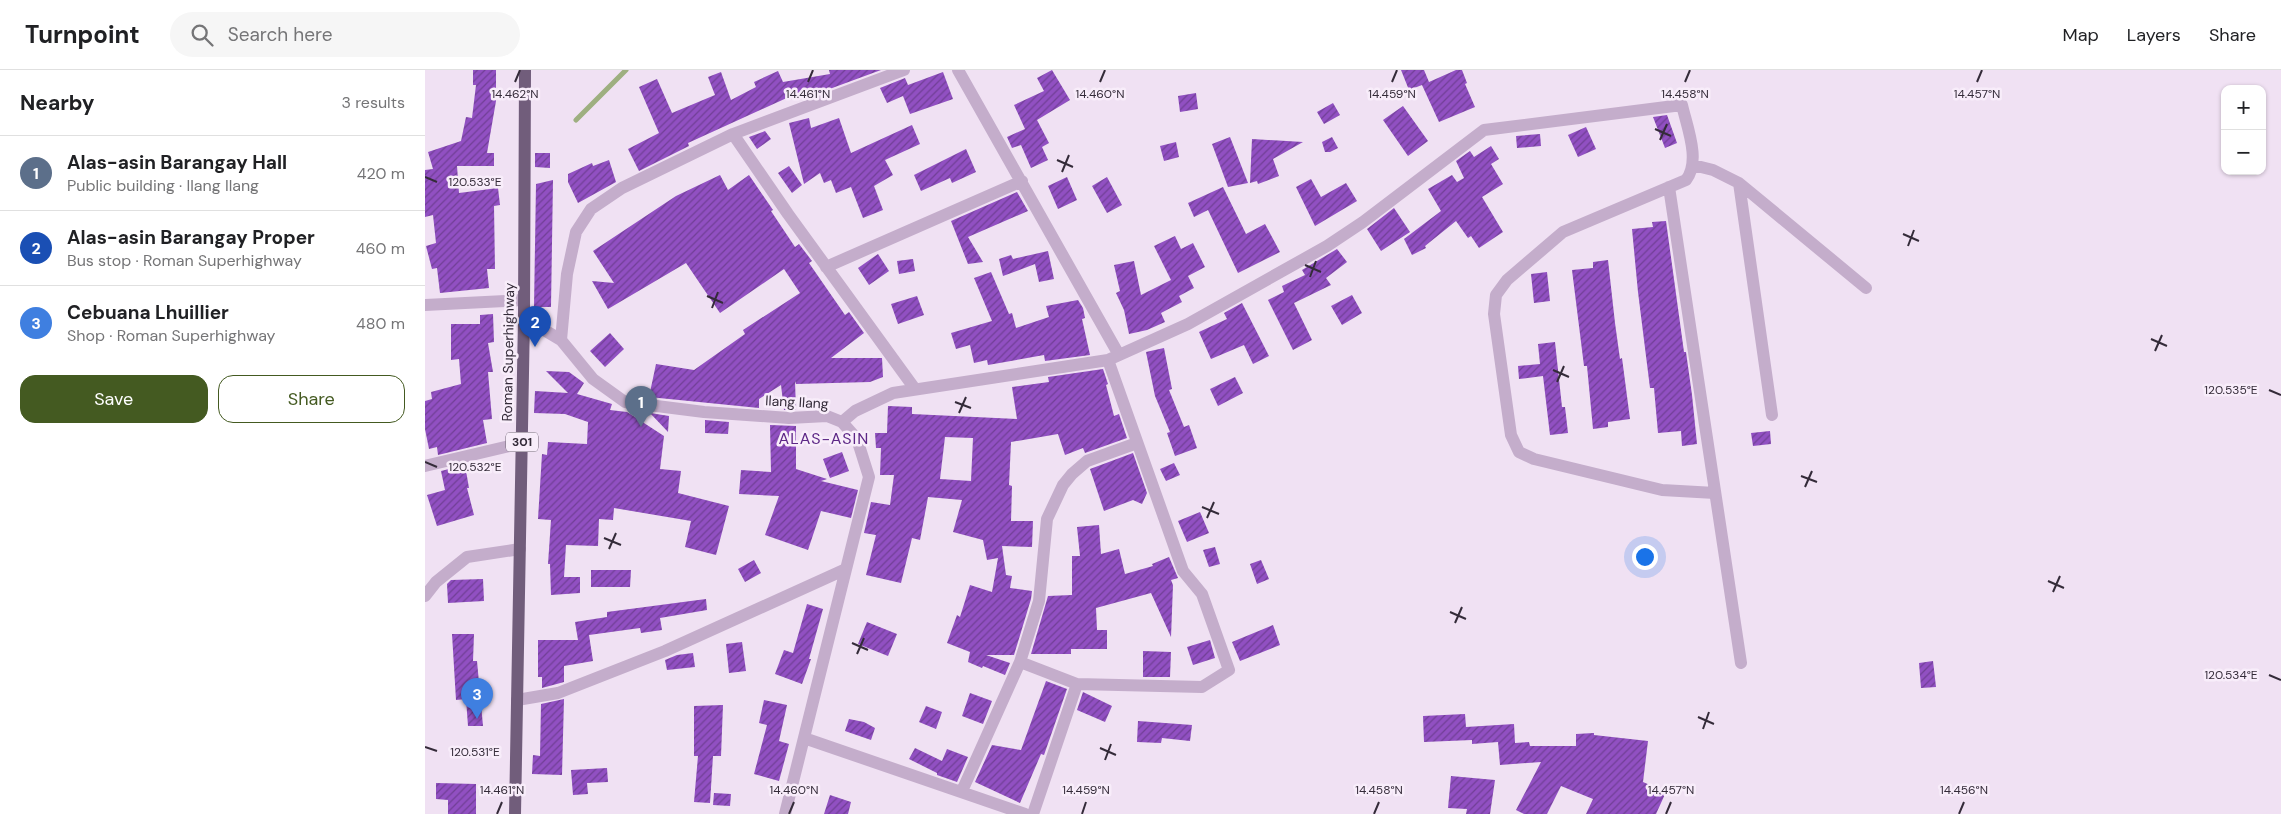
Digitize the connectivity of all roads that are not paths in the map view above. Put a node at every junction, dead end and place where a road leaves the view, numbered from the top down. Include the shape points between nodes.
1 (525, 70) edge
2 (904, 70) edge
3 (958, 70) edge
4 (733, 134) junction
5 (1693, 165) junction
6 (1022, 182) junction
7 (1739, 183) junction
8 (1669, 187) junction
9 (826, 267) junction
10 (1867, 288) dead end
11 (524, 300) junction
12 (425, 306) edge
13 (524, 318) junction
14 (561, 340) junction
15 (1113, 357) junction
16 (915, 389) junction
17 (1772, 415) dead end
18 (842, 422) junction
19 (1137, 442) junction
20 (522, 443) junction
21 (425, 466) edge
22 (1715, 493) junction
23 (520, 549) junction
24 (846, 569) junction
25 (425, 596) edge
26 (1020, 662) junction
27 (1741, 663) dead end
28 (1077, 684) junction
29 (517, 700) junction
30 (804, 738) junction
31 (962, 791) junction
32 (515, 814) edge
33 (785, 814) edge
34 (1025, 814) edge
35 (1033, 814) edge

1 - 11 main road, Roman Superhighway / 301
2 - 4 street
3 - 6 street
4 - 9 street
4 - 14 street via 623,188 591,209 576,232 567,274
5 - 7 street via 1713,170
5 - 8 street via 1686,180
5 - 15 street via 1682,105 1484,130 1327,246 1188,324
6 - 9 street
6 - 15 street
7 - 10 street
7 - 17 street
8 - 22 street
8 - 22 street via 1563,232 1507,280 1496,295 1495,314 1511,435 1519,452 1535,459 1662,490
9 - 16 street
11 - 12 street
11 - 13 main road, Roman Superhighway / 301
13 - 14 street, Ilang Ilang
13 - 20 main road, Roman Superhighway / 301
14 - 18 street, Ilang Ilang via 593,379 625,402 789,418 827,416
15 - 16 street
15 - 19 street
16 - 18 street via 893,393 855,411
18 - 24 street, Ilang Ilang via 857,439 869,477
19 - 26 street via 1087,461 1063,486 1047,519 1039,601
19 - 28 street via 1183,571 1202,594 1229,670 1202,687
20 - 21 street
20 - 23 main road, Roman Superhighway / 301
22 - 27 street
23 - 25 street via 467,557 436,582
23 - 29 main road, Roman Superhighway / 301
24 - 29 street via 665,651 558,693
24 - 30 street, Ilang Ilang
26 - 28 street
26 - 31 street
28 - 35 street
29 - 32 main road, Roman Superhighway / 301
30 - 31 street
30 - 33 street, Ilang Ilang
31 - 34 street

